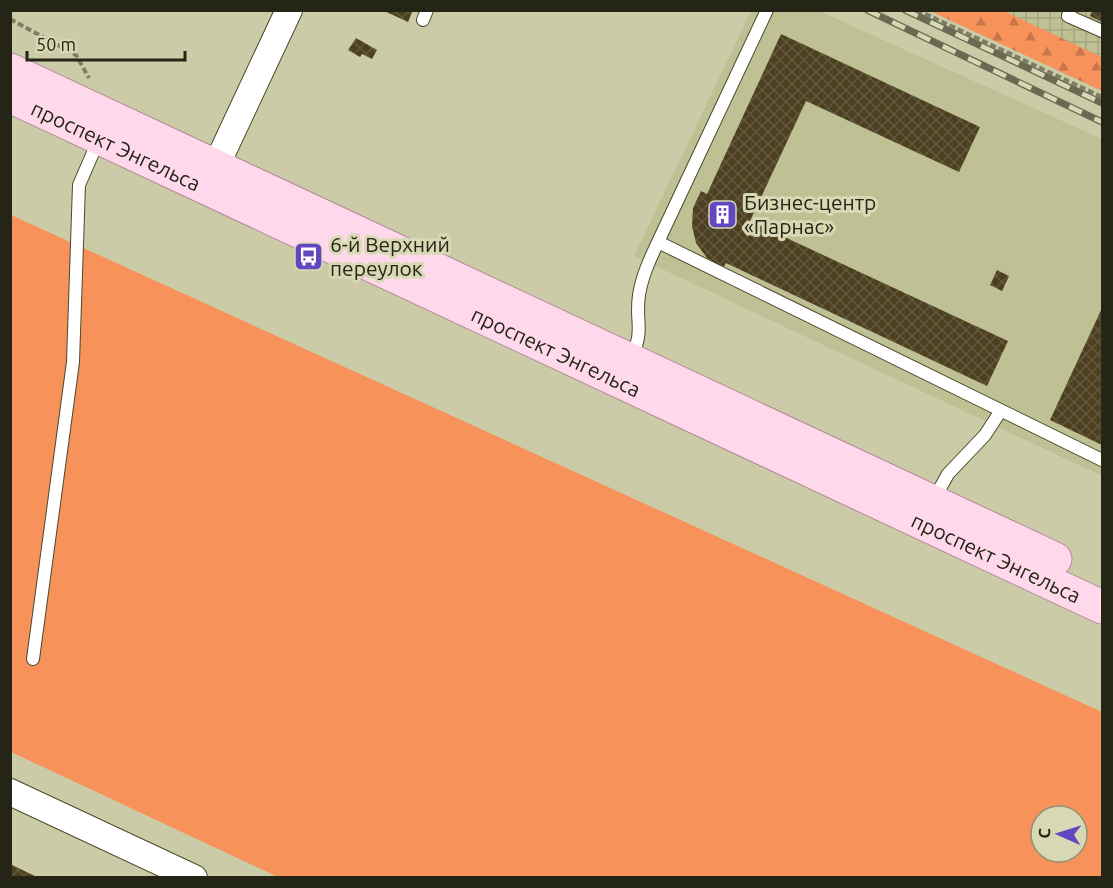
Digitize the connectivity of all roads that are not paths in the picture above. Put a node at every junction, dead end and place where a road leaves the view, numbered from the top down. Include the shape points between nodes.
1 (289, 10) edge
2 (767, 10) edge
3 (1070, 10) edge
4 (1102, 31) edge
5 (10, 70) edge
6 (10, 96) edge
7 (100, 137) junction
8 (211, 177) junction
9 (658, 242) junction
10 (630, 360) junction
11 (1000, 412) junction
12 (1102, 460) edge
13 (932, 502) junction
14 (1102, 582) edge
15 (1102, 607) edge
16 (33, 659) dead end
17 (10, 792) edge
18 (194, 878) edge

1 - 8 street
2 - 9 lane
3 - 4 lane via 1068,15
5 - 8 main road, проспект Энгельса
6 - 7 main road, проспект Энгельса
7 - 8 main road, проспект Энгельса
7 - 16 lane via 79,185 73,362
8 - 10 main road, проспект Энгельса
8 - 15 main road, проспект Энгельса
9 - 10 lane via 639,297 640,340
9 - 11 lane
10 - 13 main road, проспект Энгельса
11 - 12 lane
11 - 13 lane via 985,435 948,474
13 - 14 main road, проспект Энгельса
17 - 18 street

